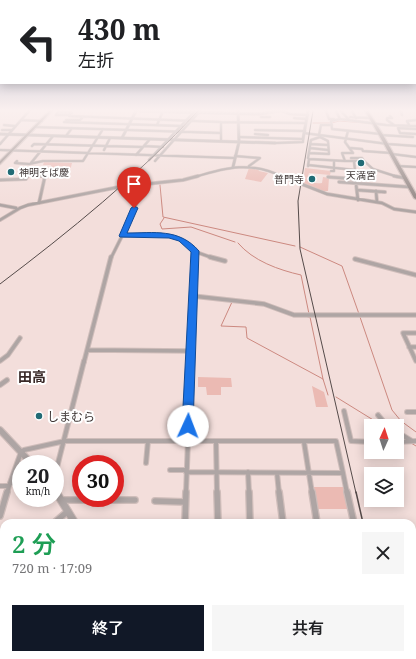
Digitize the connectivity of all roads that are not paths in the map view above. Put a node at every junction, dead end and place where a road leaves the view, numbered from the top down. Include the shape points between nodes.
1 (22, 142) edge
2 (95, 142) edge
3 (108, 142) edge
4 (147, 142) edge
5 (168, 142) edge
6 (173, 142) edge
7 (235, 142) edge
8 (239, 142) junction
9 (303, 142) edge
10 (328, 142) edge
11 (345, 142) edge
12 (371, 142) edge
13 (274, 143) joint
14 (46, 144) junction
15 (61, 144) junction
16 (310, 144) joint
17 (386, 144) junction
18 (328, 145) junction
19 (32, 146) dead end
20 (93, 146) junction
21 (106, 146) junction
22 (113, 146) junction
23 (143, 146) junction
24 (163, 146) junction
25 (416, 146) edge
26 (126, 147) junction
27 (372, 147) dead end
28 (310, 148) junction
29 (351, 148) junction
30 (0, 150) edge
31 (57, 150) dead end
32 (104, 150) dead end
33 (328, 150) junction
34 (13, 151) junction
35 (40, 152) junction
36 (124, 152) dead end
37 (375, 152) junction
38 (88, 153) junction
39 (309, 153) junction
40 (109, 154) junction
41 (392, 154) junction
42 (136, 155) junction
43 (154, 155) junction
44 (160, 156) junction
45 (235, 157) junction
46 (416, 157) edge
47 (351, 158) dead end
48 (309, 159) junction
49 (149, 160) dead end
50 (17, 161) dead end
51 (155, 161) dead end
52 (334, 161) junction
53 (345, 161) junction
54 (354, 162) junction
55 (364, 162) junction
56 (31, 163) junction
57 (0, 165) edge
58 (249, 166) junction
59 (398, 166) junction
60 (233, 167) junction
61 (416, 167) edge
62 (334, 168) junction
63 (355, 170) junction
64 (331, 171) dead end
65 (328, 177) dead end
66 (405, 178) junction
67 (356, 179) junction
68 (0, 180) edge
69 (339, 182) dead end
70 (357, 184) junction
71 (143, 185) junction
72 (411, 188) junction
73 (357, 190) junction
74 (416, 190) edge
75 (376, 191) junction
76 (385, 192) dead end
77 (416, 198) edge
78 (358, 200) junction
79 (377, 202) junction
80 (39, 203) junction
81 (0, 206) edge
82 (16, 208) junction
83 (416, 212) edge
84 (0, 220) edge
85 (123, 236) junction
86 (195, 251) junction
87 (355, 259) dead end
88 (226, 261) dead end
89 (416, 275) edge
90 (193, 296) junction
91 (416, 315) edge
92 (416, 333) edge
93 (20, 338) dead end
94 (409, 347) junction
95 (416, 347) edge
96 (88, 350) junction
97 (190, 351) junction
98 (0, 361) edge
99 (416, 361) edge
100 (7, 380) dead end
101 (0, 386) edge
102 (344, 411) dead end
103 (408, 412) dead end
104 (416, 412) edge
105 (378, 415) dead end
106 (380, 419) edge
107 (0, 430) edge
108 (65, 440) junction
109 (148, 440) junction
110 (187, 441) junction
111 (216, 441) junction
112 (304, 442) junction
113 (364, 442) edge
114 (21, 452) junction
115 (24, 455) edge
116 (61, 455) edge
117 (146, 463) dead end
118 (170, 470) dead end
119 (186, 471) junction
120 (217, 472) junction
121 (248, 472) junction
122 (277, 473) junction
123 (309, 473) junction
124 (343, 473) junction
125 (10, 485) junction
126 (0, 486) edge
127 (64, 500) edge
128 (135, 500) dead end
129 (155, 501) dead end
130 (185, 502) junction
131 (64, 504) edge
132 (68, 511) junction
133 (0, 516) edge
134 (59, 519) edge
135 (73, 519) edge
136 (184, 519) edge
137 (218, 519) edge
138 (250, 519) edge
139 (283, 519) edge
140 (316, 519) edge
141 (353, 519) edge

1 - 34 main road
2 - 20 street
3 - 21 street
4 - 23 street
5 - 24 street
6 - 44 street
7 - 8 street
8 - 13 street
8 - 45 street
9 - 13 street
10 - 18 street
11 - 29 street
12 - 17 street
14 - 15 street
14 - 19 street
14 - 35 street
15 - 20 street
15 - 31 street
16 - 18 street
16 - 28 street
17 - 25 street
17 - 41 main road
18 - 33 street
20 - 21 street
20 - 38 street
21 - 22 street
21 - 32 street
22 - 26 street
22 - 40 street
23 - 24 street
23 - 26 street
23 - 42 street
24 - 43 street
26 - 36 street
27 - 37 street
28 - 33 street
28 - 39 street
29 - 37 street
29 - 53 street via 353,153 341,152
30 - 34 street
33 - 39 street via 329,154
34 - 35 street
34 - 57 main road
35 - 38 street
35 - 56 street
37 - 41 street
38 - 40 street
38 - 56 street via 84,161
39 - 48 street
40 - 42 street
41 - 46 street
41 - 59 main road
42 - 43 street
43 - 44 street
43 - 49 street
44 - 45 street
44 - 51 street
45 - 58 street via 260,158
45 - 60 street
47 - 55 street via 362,158
48 - 52 street
48 - 62 street via 308,166
50 - 56 street via 15,163
52 - 53 street
52 - 62 street
53 - 54 street
54 - 55 street
54 - 63 street
55 - 66 street via 383,173
58 - 60 street
58 - 78 street via 278,174 327,194
59 - 61 street
59 - 66 main road
60 - 71 street via 190,179
62 - 63 street
62 - 64 street via 334,171
63 - 67 street
65 - 67 street
66 - 72 main road
67 - 70 street
68 - 80 street via 26,179 28,175 45,176
69 - 70 street
70 - 72 street
70 - 73 street
71 - 80 street
71 - 85 street
72 - 74 street
72 - 77 main road
73 - 75 street
73 - 78 street
75 - 76 street
75 - 79 street
78 - 79 street
79 - 83 street via 394,210
80 - 82 street
81 - 82 street
82 - 84 street
85 - 86 street via 170,236 181,239
85 - 96 street via 112,254
86 - 88 street
86 - 90 street
87 - 89 street
90 - 91 street via 264,304 294,315
90 - 97 street
92 - 94 street via 403,333
93 - 98 street via 8,355
94 - 95 street
94 - 99 street
96 - 97 street
96 - 108 street
97 - 110 street
100 - 101 street
102 - 113 street via 351,441
103 - 104 street
105 - 106 street
107 - 114 street
108 - 109 street
108 - 114 street
108 - 116 street
109 - 110 street
109 - 117 street
110 - 111 street
110 - 119 street
111 - 112 street
111 - 120 street
112 - 123 street
112 - 124 street via 336,441
114 - 115 street
114 - 125 street
118 - 119 street
119 - 120 street
119 - 130 street
120 - 121 street
120 - 137 street
121 - 122 street
121 - 138 street
122 - 123 street
122 - 139 street
123 - 124 street
123 - 140 street
124 - 141 street
125 - 126 street
125 - 133 street
127 - 128 street
129 - 130 street
130 - 136 street
131 - 132 street
132 - 134 street
132 - 135 street

